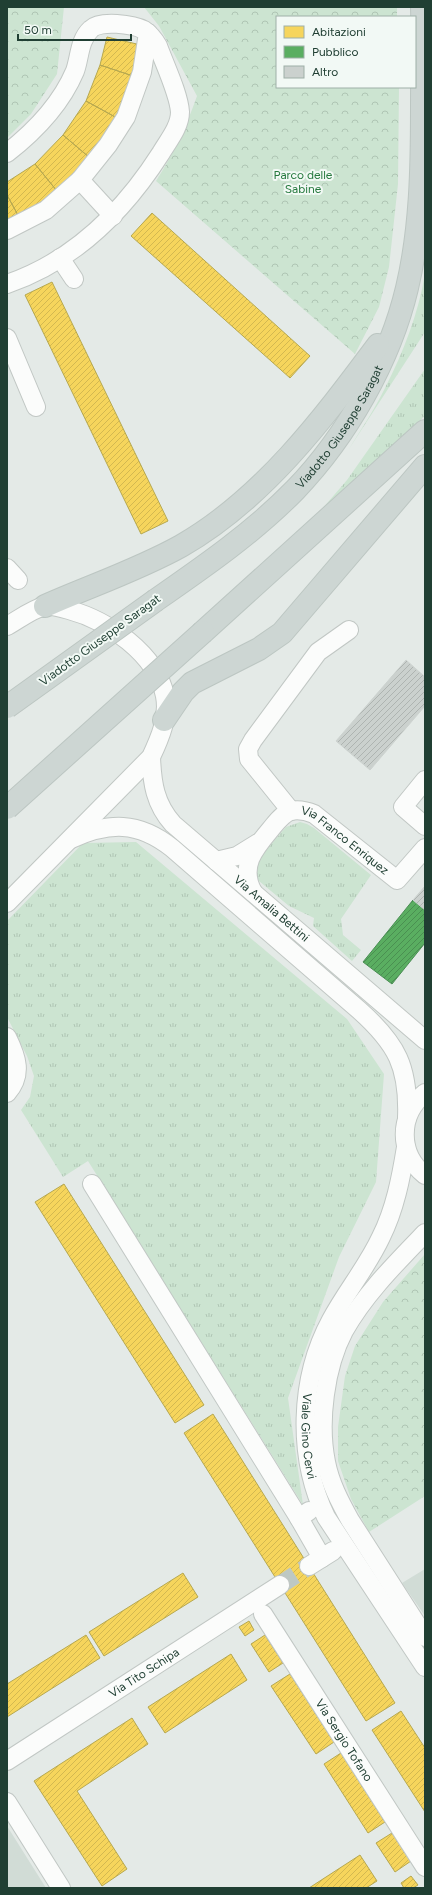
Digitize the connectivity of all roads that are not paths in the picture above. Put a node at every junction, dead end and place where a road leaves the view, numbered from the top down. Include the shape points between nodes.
1 (422, 7) edge
2 (148, 33) junction
3 (7, 153) edge
4 (80, 180) junction
5 (113, 216) junction
6 (7, 230) edge
7 (60, 258) junction
8 (74, 279) dead end
9 (7, 284) edge
10 (396, 322) junction
11 (7, 338) edge
12 (36, 407) dead end
13 (425, 431) edge
14 (425, 466) edge
15 (45, 606) junction
16 (7, 626) edge
17 (349, 630) dead end
18 (7, 707) edge
19 (164, 720) junction
20 (151, 757) junction
21 (425, 780) edge
22 (7, 808) edge
23 (291, 811) junction
24 (425, 826) edge
25 (71, 839) junction
26 (258, 843) junction
27 (425, 848) edge
28 (216, 861) junction
29 (253, 892) junction
30 (7, 903) edge
31 (7, 1037) edge
32 (425, 1040) edge
33 (425, 1093) edge
34 (7, 1094) edge
35 (407, 1118) junction
36 (406, 1147) junction
37 (425, 1176) edge
38 (92, 1184) dead end
39 (425, 1233) edge
40 (320, 1504) junction
41 (299, 1518) junction
42 (359, 1534) junction
43 (344, 1544) junction
44 (280, 1585) tunnel mouth
45 (263, 1614) dead end
46 (425, 1637) edge
47 (425, 1667) edge
48 (7, 1761) edge
49 (7, 1802) edge
50 (425, 1867) edge
51 (61, 1888) edge

1 - 10 main road, Viadotto Giuseppe Saragat via 419,208 412,265
2 - 3 street via 134,27 107,24 98,24 91,29 82,43 75,70 60,97 32,132
2 - 4 street via 142,72 126,117
2 - 5 street via 158,46 177,98 179,118 155,162
4 - 5 street
4 - 6 street via 46,210
5 - 7 street
7 - 8 street
7 - 9 street
10 - 15 main road via 345,389 289,455 237,506 170,552
10 - 18 main road, Viadotto Giuseppe Saragat, bridge via 360,404 308,476 257,525 209,563
11 - 12 street
13 - 22 main road, bridge
14 - 19 main road via 282,633 260,649 192,683
15 - 16 street
15 - 19 street via 66,609 97,619 134,648 152,667 161,683 165,701
17 - 23 street via 318,652 248,749 249,759
19 - 20 street
20 - 25 street
20 - 28 street, Via Amalia Bettini via 154,789 164,813
21 - 24 street via 403,807
23 - 26 street, Via Franco Enriquez via 281,817
23 - 27 street, Via Franco Enriquez via 301,810 314,814 397,880
25 - 30 street
25 - 35 street via 104,828 126,827 144,830 172,848 378,1028 403,1068 407,1089
26 - 28 street, Via Franco Enriquez via 237,856
26 - 29 street, Via Franco Enriquez via 247,870 247,879
28 - 29 street, Via Amalia Bettini
29 - 32 street, Via Amalia Bettini
31 - 34 street via 18,1068 14,1084
33 - 35 street via 414,1104
35 - 36 street via 404,1130
36 - 37 street via 415,1165
36 - 40 street, Viale Gino Cervi via 398,1192 382,1236 331,1320 311,1370 306,1411 307,1436 311,1470
38 - 41 street
39 - 42 street, Viale Gino Cervi via 359,1308 341,1337 329,1374 323,1442 326,1464 339,1500
40 - 41 street
40 - 43 street, Viale Gino Cervi
41 - 43 street via 316,1562
42 - 43 street
42 - 46 street, Viale Gino Cervi
43 - 47 street, Viale Gino Cervi
44 - 48 street, Via Tito Schipa
45 - 50 street, Via Sergio Tofano
49 - 51 street

